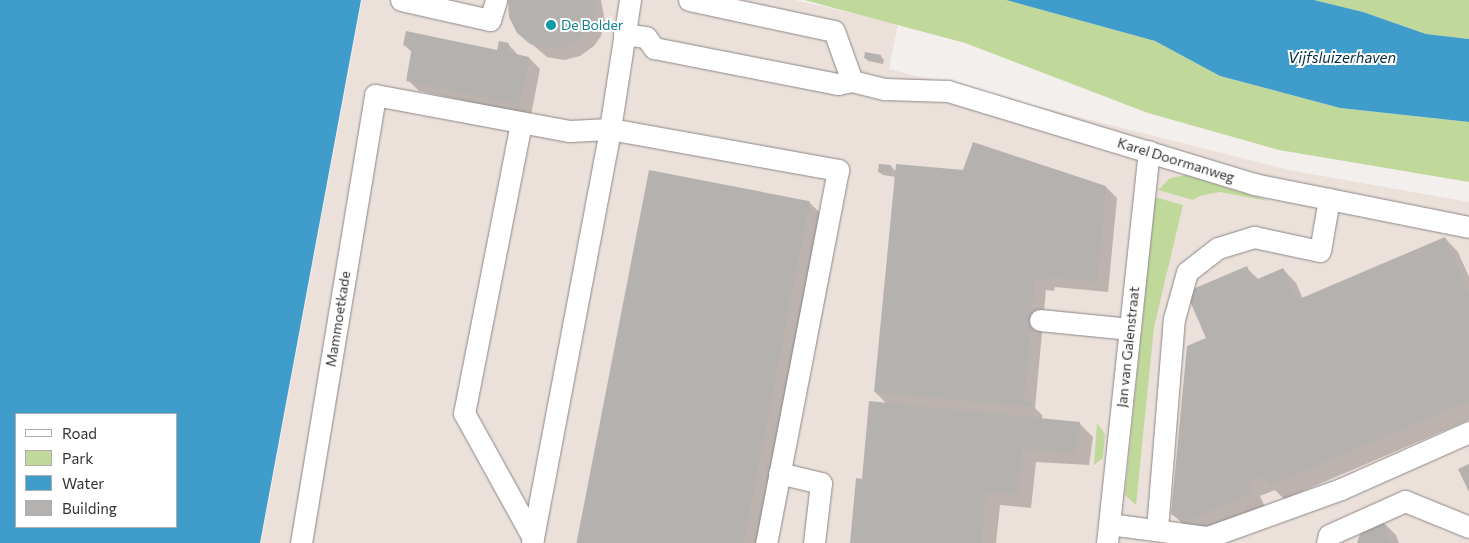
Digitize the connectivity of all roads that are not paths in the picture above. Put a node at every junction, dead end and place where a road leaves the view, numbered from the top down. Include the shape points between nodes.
1 (402, 0) edge
2 (496, 0) edge
3 (630, 0) edge
4 (689, 0) edge
5 (624, 34) junction
6 (852, 81) junction
7 (521, 123) junction
8 (610, 129) junction
9 (1149, 151) junction
10 (1329, 199) junction
11 (1469, 227) edge
12 (1040, 320) dead end
13 (1130, 329) junction
14 (1469, 432) edge
15 (780, 473) junction
16 (1469, 527) edge
17 (1157, 529) junction
18 (1108, 534) edge
19 (533, 540) edge
20 (301, 543) edge
21 (766, 543) edge
22 (814, 543) edge
23 (1327, 543) edge

1 - 2 street via 490,20
3 - 5 street
4 - 6 street via 834,31
5 - 6 street, Karel Doormanweg via 646,37 654,48 838,84
5 - 8 street
6 - 9 street, Karel Doormanweg via 885,89 948,91
7 - 8 street via 570,131
7 - 19 street via 464,413
7 - 20 street, Mammoetkade via 375,95
8 - 15 street via 838,170
8 - 19 street
9 - 10 street, Karel Doormanweg via 1254,184
9 - 13 street, Jan van Galenstraat
10 - 11 street, Karel Doormanweg
10 - 17 street via 1320,251 1254,237 1218,248 1187,272 1174,319
12 - 13 street
13 - 18 street, Jan van Galenstraat
14 - 17 street via 1341,488 1208,537
15 - 21 street
15 - 22 street via 821,483
16 - 23 street via 1405,502 1330,535
17 - 18 street

